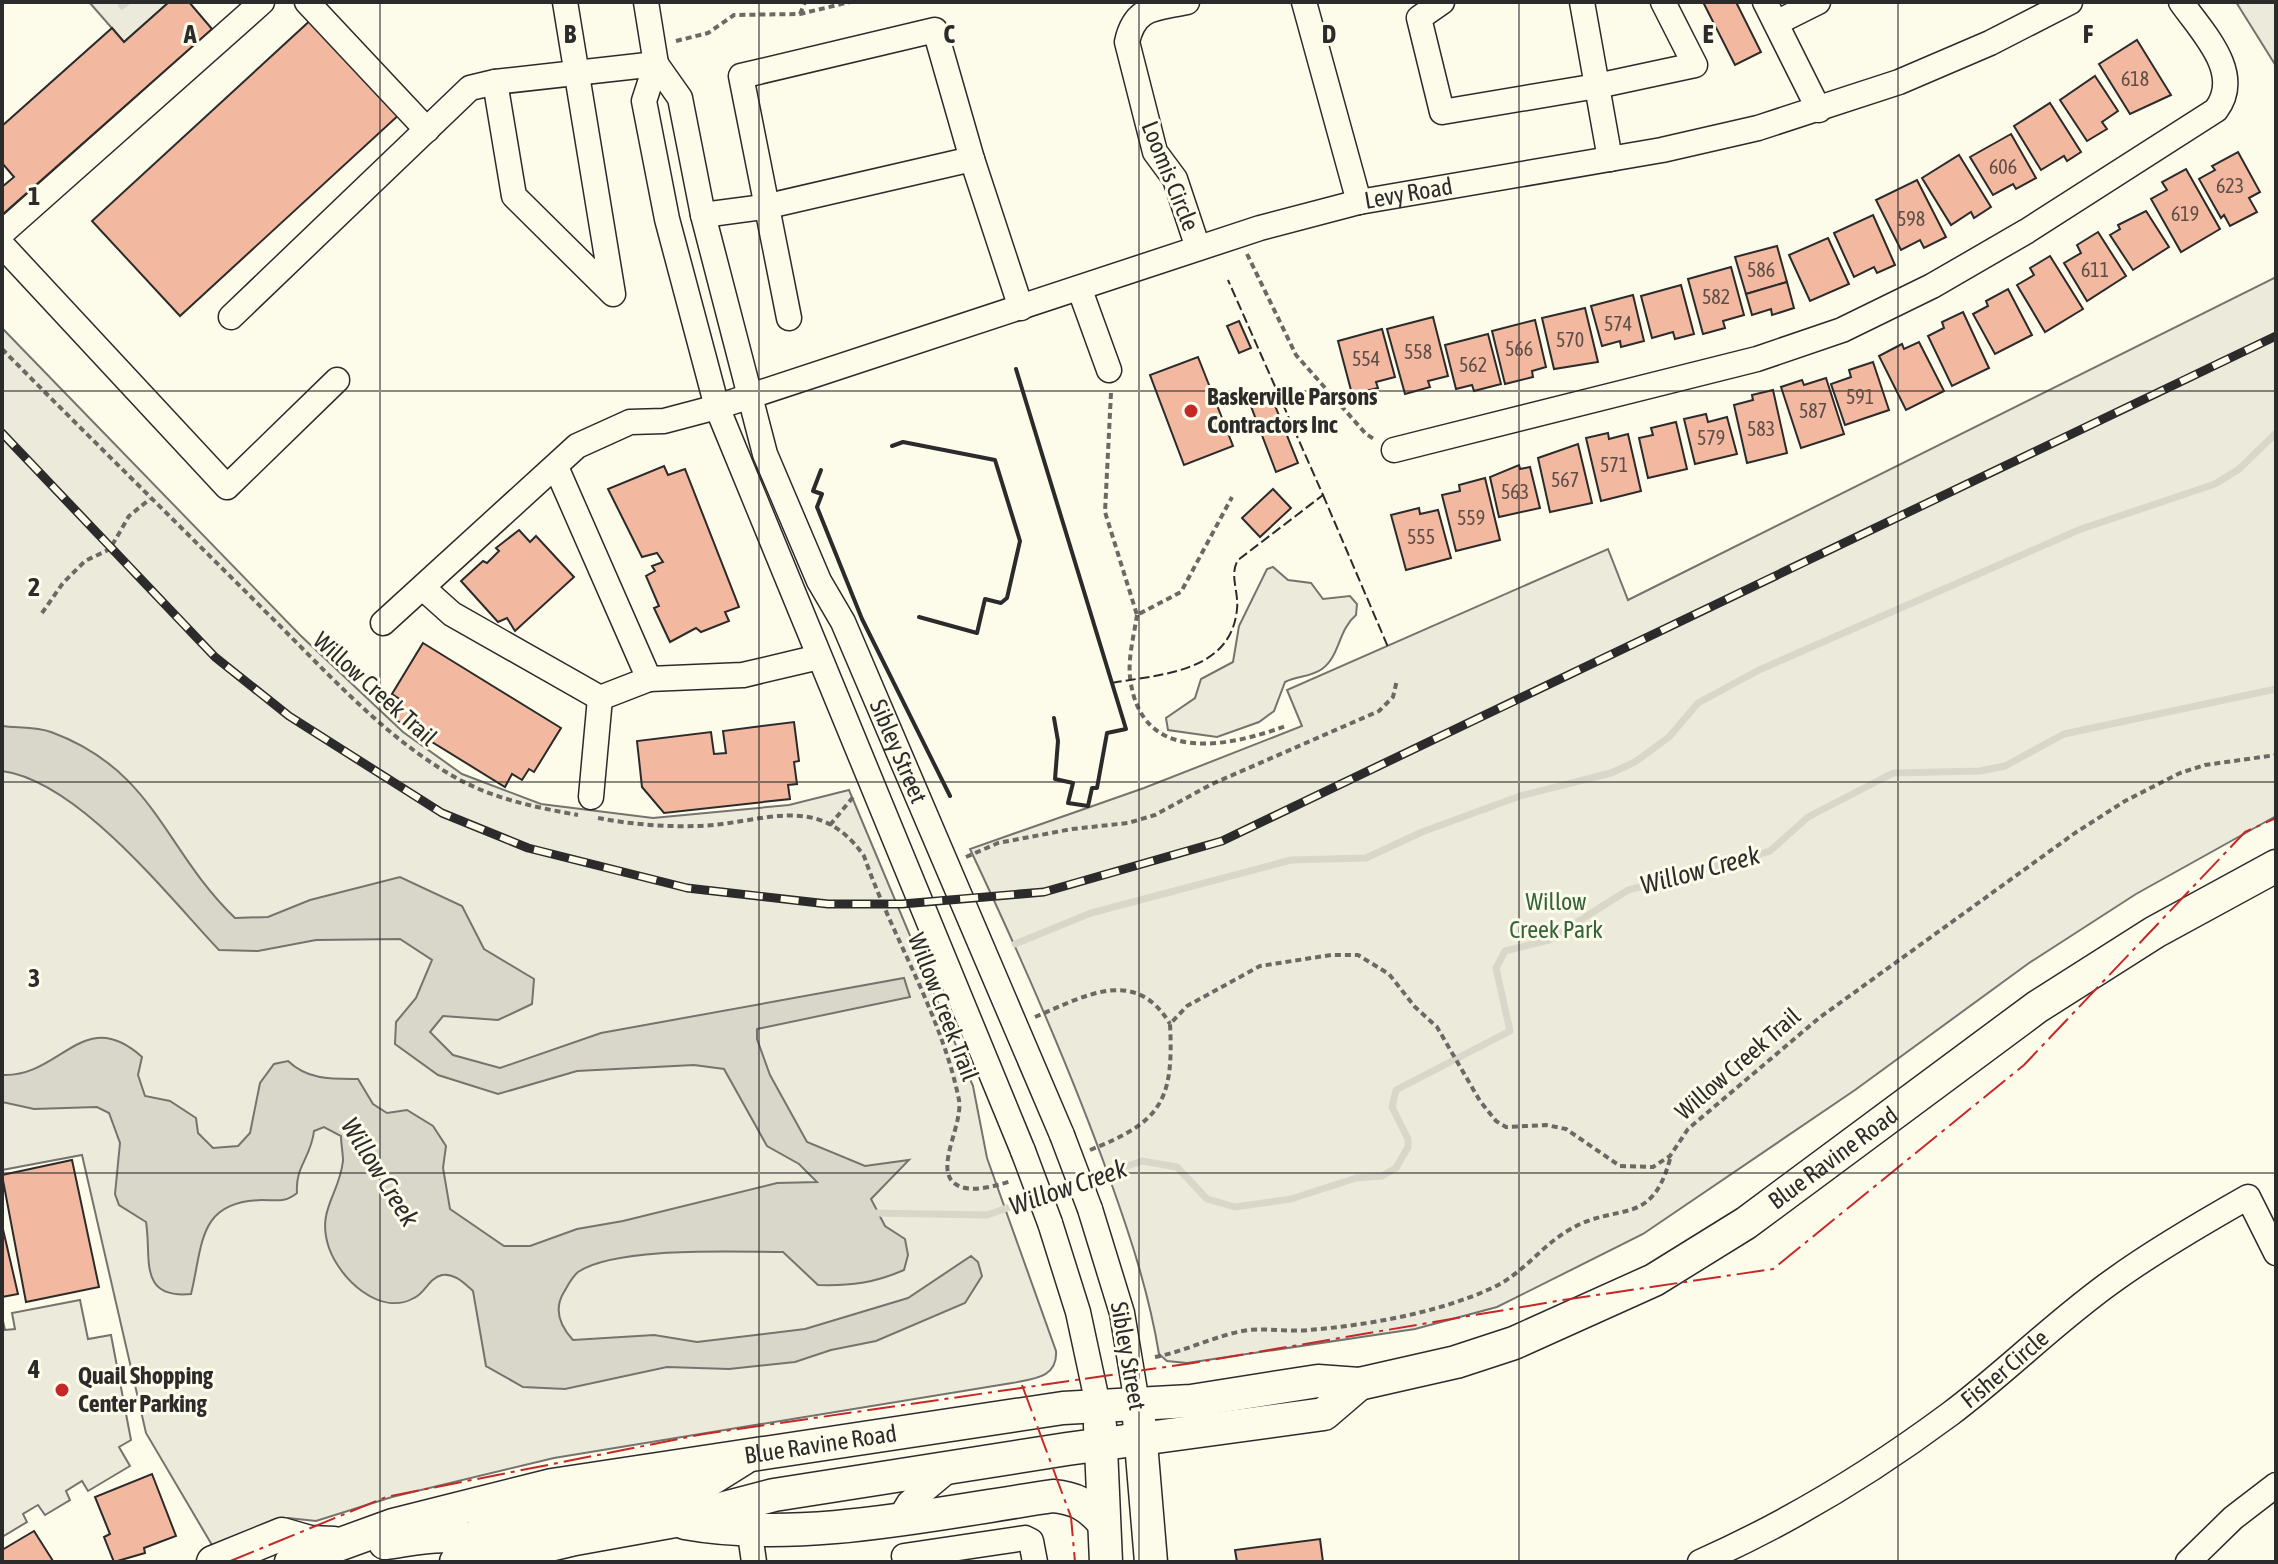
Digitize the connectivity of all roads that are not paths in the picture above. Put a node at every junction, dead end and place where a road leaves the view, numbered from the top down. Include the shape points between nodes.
1 (262, 2) edge
2 (307, 2) edge
3 (565, 2) edge
4 (646, 2) edge
5 (1187, 2) edge
6 (1304, 2) edge
7 (1442, 2) edge
8 (1582, 2) edge
9 (1663, 2) edge
10 (1818, 2) edge
11 (2181, 2) edge
12 (2059, 5) edge
13 (1771, 13) edge
14 (655, 55) junction
15 (576, 72) junction
16 (495, 82) junction
17 (1597, 86) junction
18 (1819, 110) junction
19 (427, 130) junction
20 (972, 159) junction
21 (1610, 159) junction
22 (1359, 202) junction
23 (764, 207) junction
24 (703, 215) junction
25 (2, 233) edge
26 (2, 245) edge
27 (1198, 248) junction
28 (1080, 290) junction
29 (1021, 308) junction
30 (231, 317) dead end
31 (789, 318) dead end
32 (1109, 370) road end
33 (337, 380) dead end
34 (748, 397) junction
35 (717, 407) junction
36 (1394, 450) road end
37 (556, 467) junction
38 (423, 588) junction
39 (383, 623) dead end
40 (819, 657) junction
41 (649, 679) junction
42 (600, 698) junction
43 (591, 797) dead end
44 (2276, 866) edge
45 (2276, 1253) edge
46 (1359, 1384) junction
47 (1137, 1403) junction
48 (1098, 1405) junction
49 (1141, 1440) junction
50 (1102, 1445) junction
51 (752, 1452) junction
52 (953, 1467) junction
53 (2276, 1485) edge
54 (900, 1518) junction
55 (1102, 1521) junction
56 (750, 1532) edge
57 (338, 1543) junction
58 (979, 1553) edge
59 (904, 1556) dead end
60 (478, 1557) edge
61 (213, 1562) edge
62 (291, 1562) edge
63 (1035, 1562) edge
64 (1106, 1562) edge
65 (1151, 1562) edge
66 (1700, 1562) edge
67 (2188, 1562) edge

1 - 25 street
2 - 19 street
3 - 15 street
4 - 14 street, Sibley Street
5 - 27 street, Loomis Circle via 1142,12 1131,25 1127,42 1155,152 1175,179
6 - 22 street
7 - 17 street via 1419,18 1442,112
8 - 17 street
9 - 17 street via 1695,65
10 - 13 street
11 - 36 street via 2225,73 2226,92 2216,110 1932,286 1801,346
12 - 18 street, Levy Road via 1912,77
13 - 18 street
14 - 15 street
14 - 24 street, Sibley Street via 680,98
14 - 35 street, Sibley Street via 644,101 667,219
15 - 16 street
15 - 16 street via 613,294 514,196
16 - 19 street via 470,88
17 - 21 street
18 - 21 street, Levy Road
19 - 30 street
20 - 23 street
20 - 23 street via 935,30 920,33 741,76
20 - 29 street
21 - 22 street, Levy Road
22 - 27 street, Levy Road
23 - 24 street
23 - 31 street
24 - 34 street, Sibley Street
26 - 33 street via 227,487
27 - 28 street, Levy Road
28 - 29 street, Levy Road
28 - 32 street
29 - 34 street, Levy Road
34 - 35 street, Levy Road
34 - 47 street, Sibley Street, bridge via 771,468 819,581 843,622 1062,1135 1122,1313
35 - 37 street, Levy Road via 664,421 630,422 577,446
35 - 40 street, Sibley Street
37 - 38 street, Levy Road
37 - 41 street
38 - 39 street, Levy Road
38 - 42 street via 452,614
40 - 41 street via 743,675
40 - 48 street, Sibley Street, bridge via 1050,1223 1078,1312
41 - 42 street
42 - 43 street
44 - 46 main road, Blue Ravine Road via 2155,932 2037,1007 1819,1171 1654,1280 1514,1343
45 - 66 street, Fisher Circle via 2248,1197 2113,1280 1898,1452 1785,1521
46 - 47 main road, Blue Ravine Road via 1318,1381 1191,1401
46 - 49 main road, Blue Ravine Road via 1324,1414
47 - 48 main road, Blue Ravine Road
47 - 49 main road, Sibley Street
48 - 50 main road, Sibley Street
48 - 51 main road, Blue Ravine Road
49 - 50 main road, Blue Ravine Road
49 - 65 main road, Sibley Street
50 - 52 main road, Blue Ravine Road
50 - 55 main road, Sibley Street
51 - 57 main road, Blue Ravine Road via 502,1495
51 - 60 main road via 695,1489 484,1530
52 - 54 street via 909,1503
52 - 56 main road, Blue Ravine Road
53 - 67 street
54 - 55 main road via 1053,1496 1071,1497
54 - 56 main road
55 - 64 main road, Sibley Street
56 - 60 main road via 675,1521
57 - 60 main road via 451,1536
57 - 61 main road via 282,1534
57 - 62 main road, Blue Ravine Road
58 - 59 street
58 - 63 street via 1029,1539

